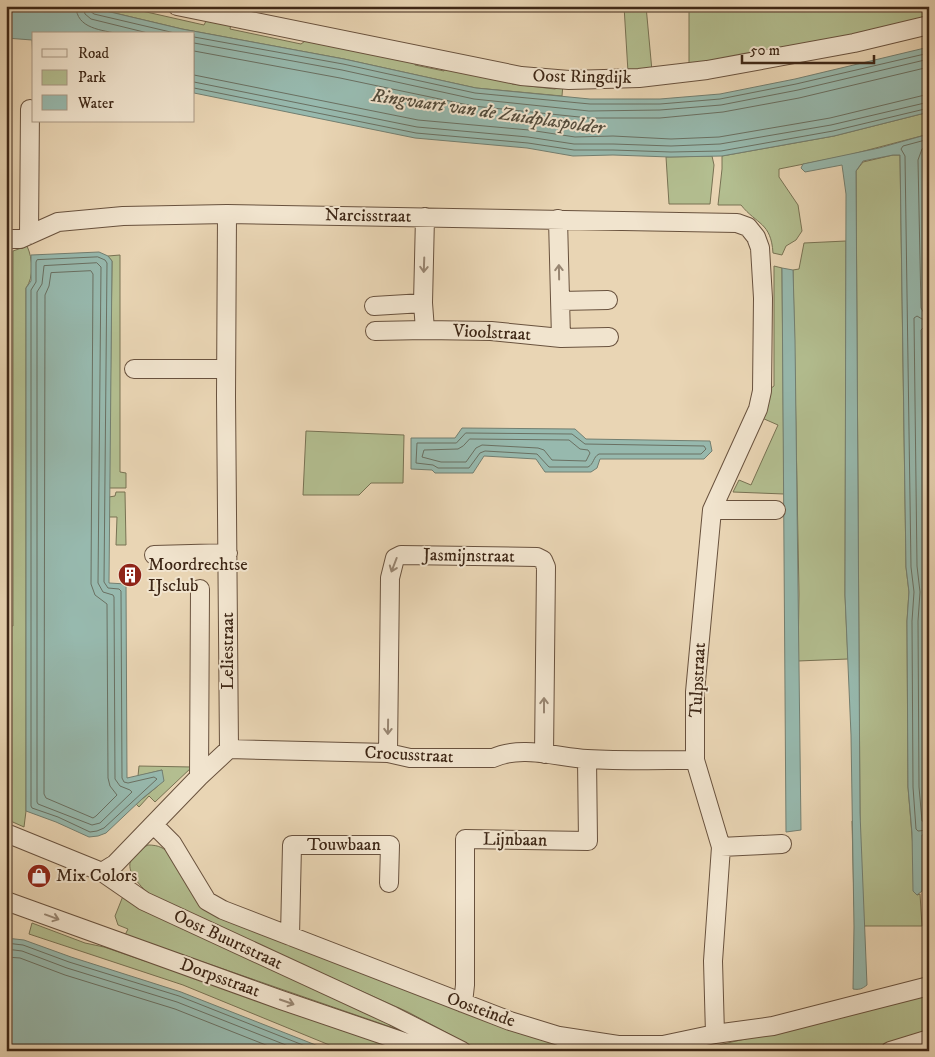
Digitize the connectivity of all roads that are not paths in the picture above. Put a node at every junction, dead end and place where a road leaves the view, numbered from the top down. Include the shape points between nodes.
1 (178, 6) edge
2 (929, 25) edge
3 (30, 109) dead end
4 (227, 214) junction
5 (425, 216) junction
6 (558, 219) junction
7 (710, 222) joint
8 (29, 235) junction
9 (6, 239) edge
10 (608, 300) dead end
11 (560, 301) junction
12 (423, 303) junction
13 (374, 306) dead end
14 (425, 330) junction
15 (375, 332) dead end
16 (609, 337) dead end
17 (560, 338) junction
18 (134, 368) dead end
19 (226, 370) junction
20 (712, 510) junction
21 (776, 510) dead end
22 (228, 553) junction
23 (154, 555) dead end
24 (200, 589) dead end
25 (230, 749) junction
26 (388, 753) junction
27 (544, 754) junction
28 (587, 759) junction
29 (695, 760) junction
30 (199, 778) junction
31 (154, 825) junction
32 (6, 833) edge
33 (782, 844) dead end
34 (721, 847) junction
35 (102, 872) junction
36 (390, 883) dead end
37 (6, 901) edge
38 (290, 936) junction
39 (929, 986) edge
40 (463, 1004) junction
41 (715, 1034) junction
42 (929, 1039) edge
43 (453, 1049) edge
44 (434, 1051) edge
45 (890, 1051) edge

1 - 2 street, Oost Ringdijk via 521,76 569,80 639,78 707,70 854,44
3 - 8 street
4 - 5 street, Narcisstraat
4 - 8 street, Narcisstraat via 123,216 58,222
4 - 19 street, Leliestraat
5 - 6 street, Narcisstraat
5 -> 12 street
6 - 7 street, Narcisstraat
11 -> 6 street
7 - 20 street, Tulpstraat via 737,222 748,227 756,237 760,248 763,298 762,391 758,409
8 - 9 street, Narcisstraat
10 - 11 street
11 - 17 street
12 - 13 street
12 - 14 street
14 - 15 street, Vioolstraat
14 - 17 street, Vioolstraat via 492,331
16 - 17 street, Vioolstraat
18 - 19 street
19 - 22 street, Leliestraat
20 - 21 street
20 - 29 street, Tulpstraat via 695,692
22 - 23 street
22 - 25 street, Leliestraat
24 - 30 street, Leliestraat
25 - 26 street, Crocusstraat
25 - 30 street
26 - 27 street, Crocusstraat via 410,758
27 -> 26 street, Jasmijnstraat via 546,567 543,560 537,557 453,555 401,555 392,564
27 - 28 street, Crocusstraat
28 - 29 street, Crocusstraat
28 - 40 street, Lijnbaan via 588,841 465,839
29 - 34 street, Tulpstraat
30 - 31 street
31 - 35 street via 115,864
31 - 38 street, Oosteinde via 172,843 207,901
32 - 35 street, Oost Buurtstraat
33 - 34 street
34 - 41 street, Tulpstraat via 713,961
35 - 43 street, Oost Buurtstraat via 144,901 393,1016
36 - 38 street, Touwbaan via 390,845 292,844
37 -> 44 street, Dorpsstraat
38 - 40 street, Oosteinde
39 - 41 street, Oosteinde via 772,1026
40 - 41 street, Oosteinde via 559,1036 618,1045 663,1045
42 - 45 street

